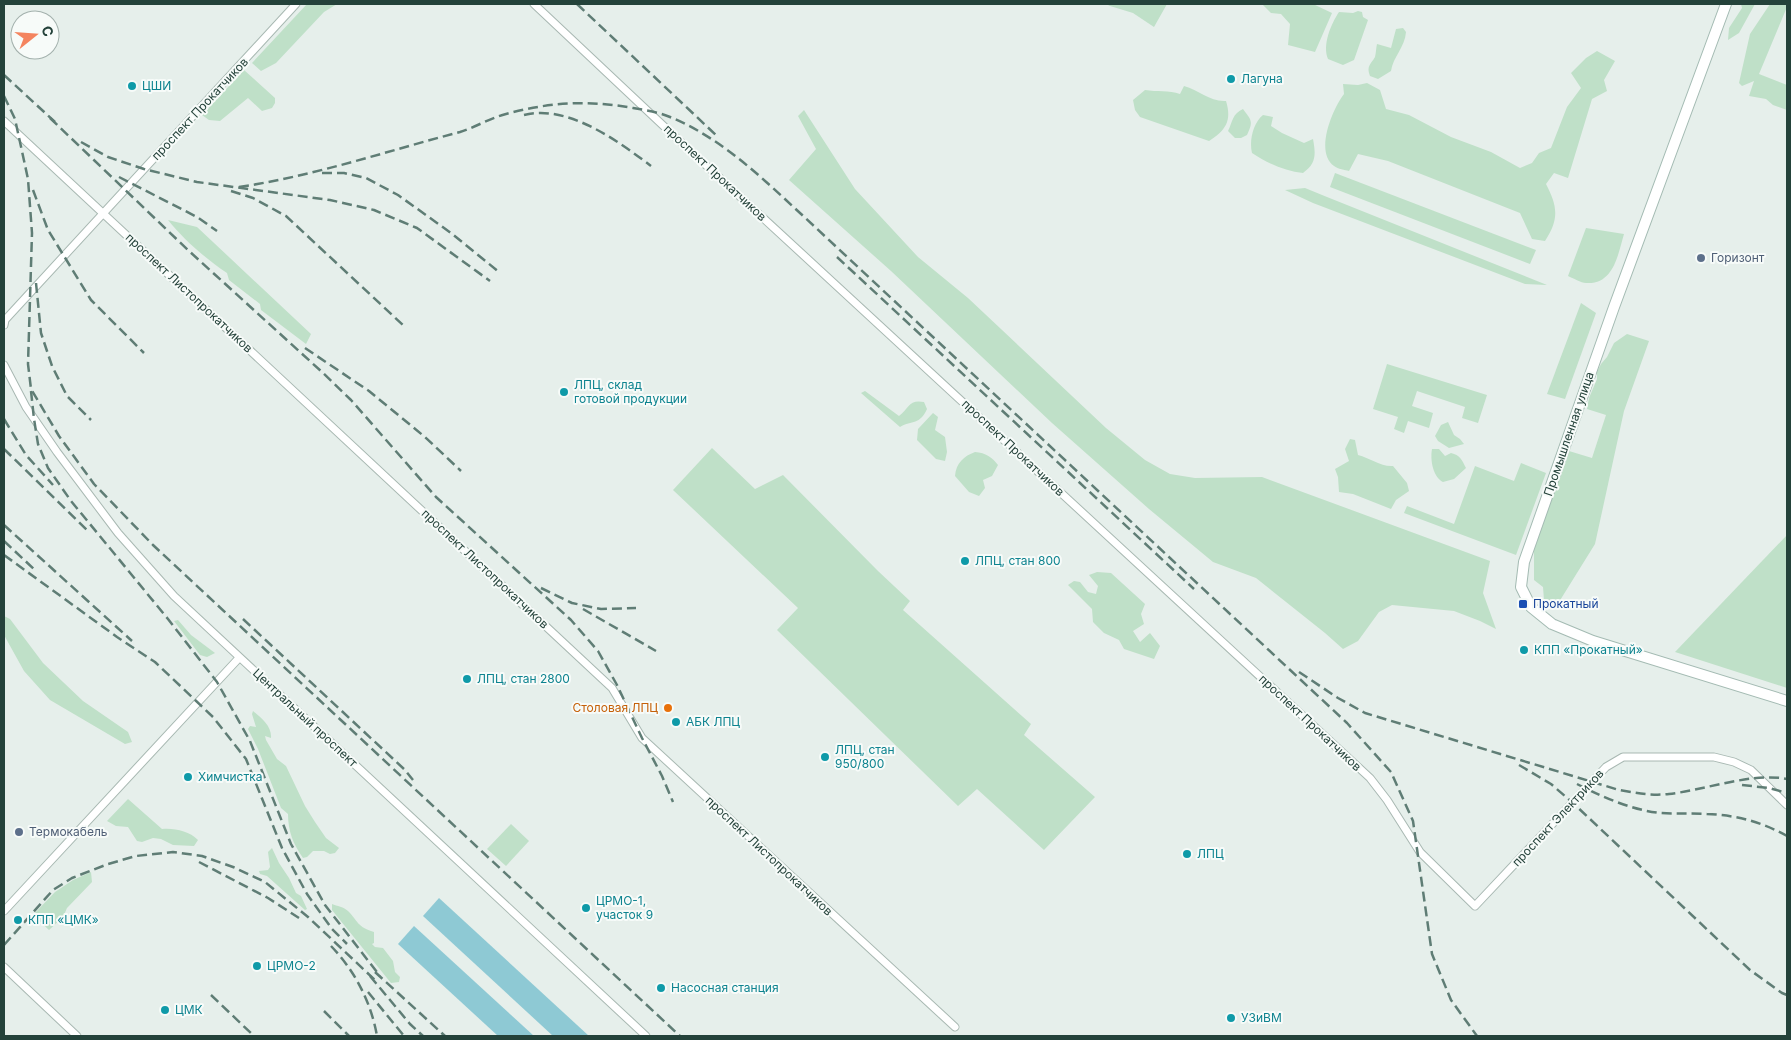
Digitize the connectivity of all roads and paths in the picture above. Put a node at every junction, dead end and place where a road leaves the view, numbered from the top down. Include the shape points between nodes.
1 (296, 4) edge
2 (534, 4) edge
3 (1726, 4) edge
4 (4, 121) edge
5 (103, 213) junction
6 (4, 326) edge
7 (4, 365) edge
8 (239, 658) junction
9 (1787, 701) edge
10 (1787, 805) edge
11 (1475, 906) joint
12 (4, 911) edge
13 (4, 967) edge
14 (955, 1027) dead end
15 (77, 1036) edge
16 (646, 1036) edge

1 - 5 street, проспект Прокатчиков
2 - 11 street, проспект Прокатчиков via 1370,778 1420,852
3 - 9 street, Промышленная улица via 1524,562 1521,587 1531,607 1552,624 1593,641
4 - 5 street, проспект Листопрокатчиков
5 - 6 street via 5,320
5 - 14 street, проспект Листопрокатчиков via 612,688 642,738
7 - 8 street, Центральный проспект via 26,407 118,533 174,596
8 - 12 street
8 - 16 street, Центральный проспект
10 - 11 street, проспект Электриков via 1751,770 1734,762 1714,757 1623,757 1606,768
13 - 15 street

